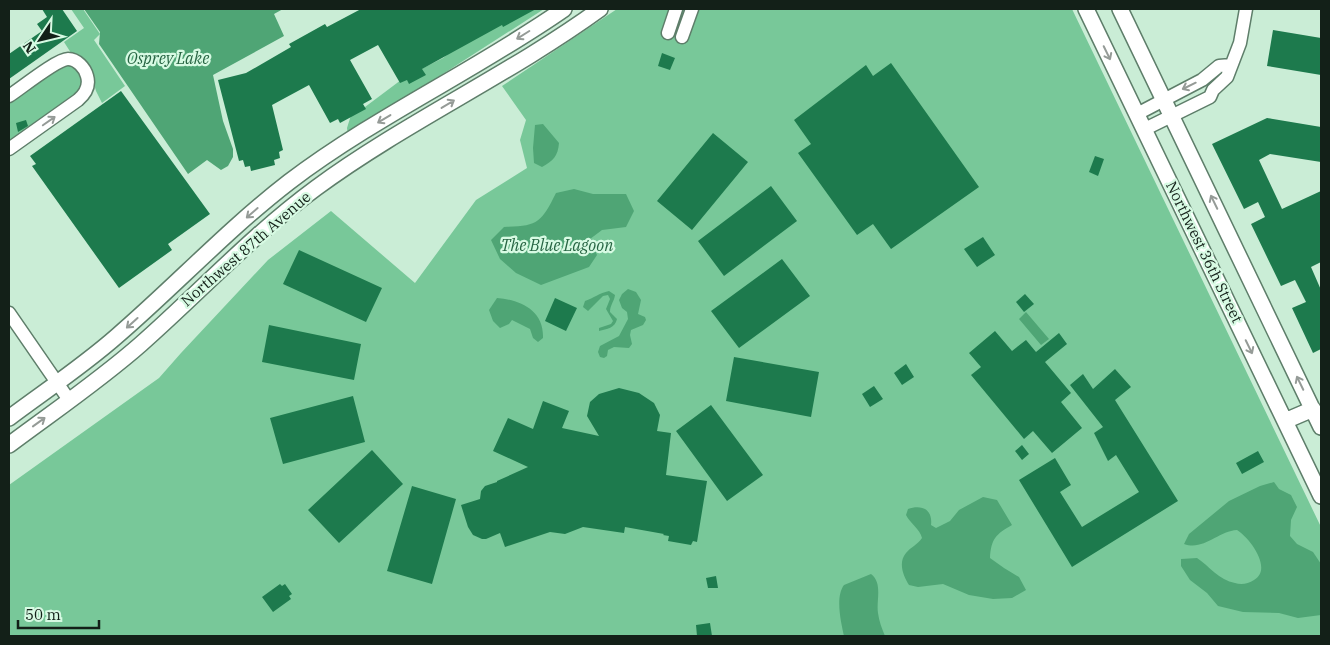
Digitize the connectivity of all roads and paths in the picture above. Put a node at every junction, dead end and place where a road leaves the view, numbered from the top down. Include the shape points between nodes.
1 (564, 9) edge
2 (600, 9) edge
3 (676, 9) edge
4 (692, 9) edge
5 (1086, 9) edge
6 (1120, 9) edge
7 (1246, 12) edge
8 (668, 33) dead end
9 (682, 37) dead end
10 (1231, 65) junction
11 (9, 96) edge
12 (1164, 99) junction
13 (1137, 114) junction
14 (1172, 116) junction
15 (1144, 129) junction
16 (9, 149) edge
17 (322, 158) junction
18 (332, 176) junction
19 (9, 313) edge
20 (57, 383) junction
21 (70, 400) junction
22 (1313, 409) junction
23 (9, 418) edge
24 (1285, 421) junction
25 (1321, 427) edge
26 (9, 445) edge
27 (1321, 496) edge

1 -> 17 main road, Northwest 87th Avenue
18 -> 2 main road, Northwest 87th Avenue via 547,45
3 - 8 street
4 - 9 street
5 -> 13 main road, Northwest 36th Street
6 - 12 main road, Northwest 36th Street
7 - 10 street via 1240,43
10 -> 12 street via 1219,66 1202,80
10 - 14 street via 1227,77 1210,97
16 -> 11 street via 78,100 87,89 87,75 80,65 66,59
12 - 13 street
12 - 14 main road, Northwest 36th Street
13 - 15 main road, Northwest 36th Street
14 - 15 street
22 -> 14 main road, Northwest 36th Street
15 -> 24 main road, Northwest 36th Street
17 - 18 main road
17 -> 20 main road, Northwest 87th Avenue via 229,232 117,337
18 - 21 main road, Northwest 87th Avenue via 276,219 128,356
19 - 20 street
20 - 21 street
20 - 23 main road, Northwest 87th Avenue
26 -> 21 main road, Northwest 87th Avenue
22 - 24 main road
22 - 25 main road, Northwest 36th Street
24 - 27 main road, Northwest 36th Street

